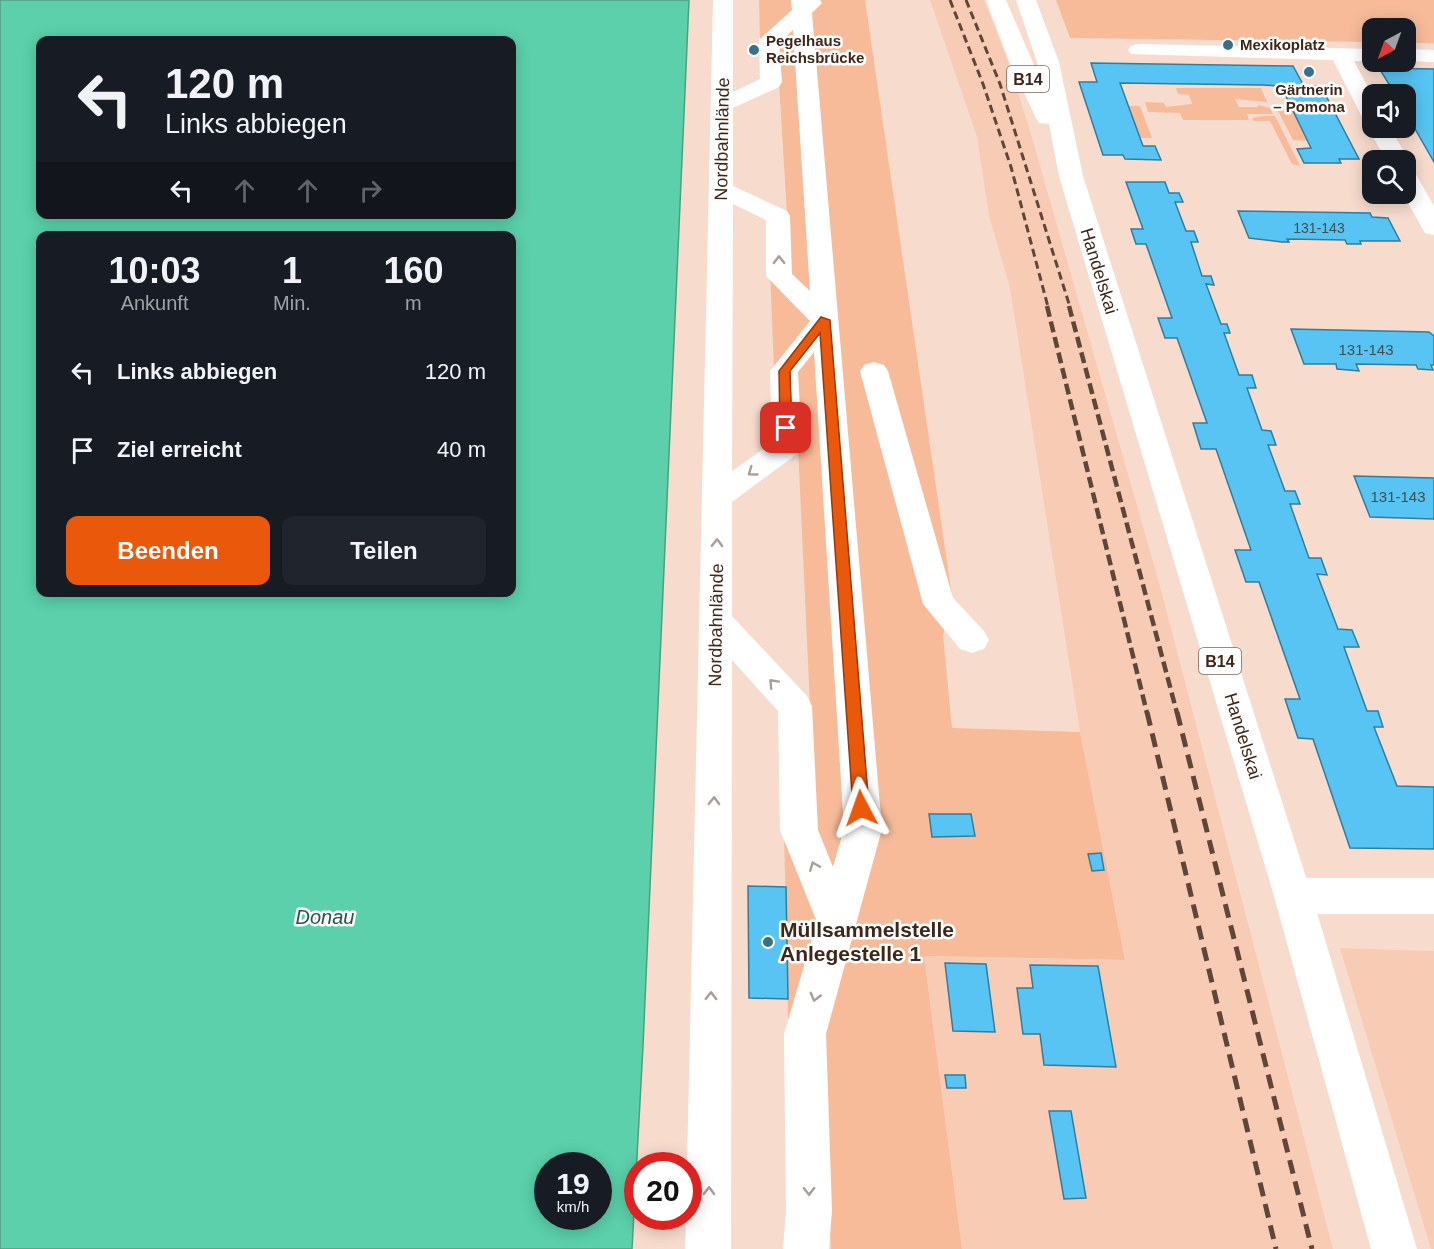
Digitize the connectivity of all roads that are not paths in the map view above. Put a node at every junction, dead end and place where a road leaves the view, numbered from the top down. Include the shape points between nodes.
1 (723, 0) edge
2 (996, 0) edge
3 (1026, 0) edge
4 (801, 3) edge
5 (1138, 50) dead end
6 (1340, 54) junction
7 (1362, 55) edge
8 (1416, 55) edge
9 (1434, 56) edge
10 (1362, 96) edge
11 (722, 105) junction
12 (1065, 155) junction
13 (721, 190) junction
14 (1416, 195) edge
15 (1434, 228) edge
16 (825, 320) junction
17 (874, 371) dead end
18 (717, 497) junction
19 (716, 621) junction
20 (972, 640) dead end
21 (1293, 896) junction
22 (1434, 897) edge
23 (836, 920) junction
24 (708, 1249) edge
25 (806, 1249) edge
26 (1394, 1249) edge

1 - 11 main road, Nordbahnlände
2 - 12 main road, Handelskai / B14
3 - 12 main road, Handelskai / B14 via 1048,62
4 - 11 main road via 769,40 771,82
4 - 16 main road
5 - 6 main road
6 - 7 main road
6 - 10 main road
8 - 9 main road
11 - 13 main road, Nordbahnlände
12 - 21 main road, Handelskai / B14
16 -> 13 main road via 779,276 778,216
13 - 18 main road, Nordbahnlände
14 - 15 main road
16 -> 18 main road via 784,371 787,447
16 - 23 main road via 862,829
17 - 20 main road via 939,604
19 -> 18 main road, Nordbahnlände
23 -> 19 main road via 799,830 795,706
24 -> 19 main road, Nordbahnlände
21 - 22 main road
21 - 26 main road, Handelskai / B14
23 -> 25 main road via 805,1034 809,1211

